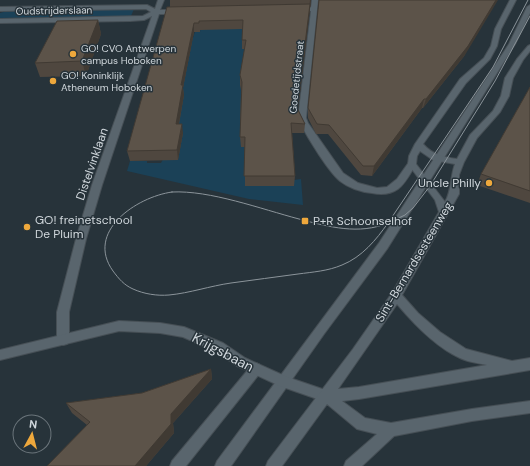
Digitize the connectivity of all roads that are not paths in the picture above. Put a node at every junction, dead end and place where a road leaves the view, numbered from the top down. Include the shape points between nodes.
1 (161, 0) edge
2 (513, 0) edge
3 (314, 5) edge
4 (530, 7) edge
5 (0, 9) edge
6 (290, 10) edge
7 (156, 12) junction
8 (188, 12) edge
9 (0, 21) edge
10 (530, 47) edge
11 (418, 144) junction
12 (439, 159) junction
13 (460, 162) junction
14 (412, 164) junction
15 (425, 180) junction
16 (444, 213) junction
17 (396, 296) junction
18 (63, 340) junction
19 (0, 355) edge
20 (530, 364) edge
21 (512, 366) junction
22 (256, 369) junction
23 (284, 382) junction
24 (326, 396) junction
25 (530, 407) edge
26 (392, 430) junction
27 (178, 466) edge
28 (222, 466) edge
29 (273, 466) edge
30 (351, 466) edge

1 - 7 street, Distelvinklaan
2 - 11 street via 498,29 488,59 463,82
3 - 6 street
3 - 14 street, Goedetijdstraat via 302,118 309,133 342,178 370,191 388,190 396,186
4 - 12 street via 512,44
5 - 7 street, Oudstrijderslaan via 147,7
7 - 8 street, Oudstrijderslaan
7 - 9 street, Oudstrijderslaan via 144,18
7 - 18 street, Distelvinklaan via 81,239 63,312
10 - 13 street, Sint-Bernardsesteenweg via 509,78 505,96 496,112 473,137
11 - 12 street via 427,154
11 - 14 street
12 - 13 street
12 - 15 street
13 - 16 street, Sint-Bernardsesteenweg via 455,175 454,194
14 - 15 street
15 - 16 street via 439,198
15 - 23 street via 383,246
16 - 17 street, Sint-Bernardsesteenweg
17 - 21 street via 436,336 463,354
17 - 24 street, Sint-Bernardsesteenweg
18 - 19 street, Krijgsbaan
18 - 22 street, Krijgsbaan via 119,326 184,332 219,347
20 - 21 street, Krijgsbaan
21 - 24 street, Krijgsbaan via 359,393
22 - 23 street, Krijgsbaan
22 - 27 street
23 - 24 street, Krijgsbaan
23 - 28 street
24 - 26 street, Krijgsbaan via 362,424
24 - 29 street, Sint-Bernardsesteenweg
25 - 26 street, Krijgsbaan
26 - 30 street

